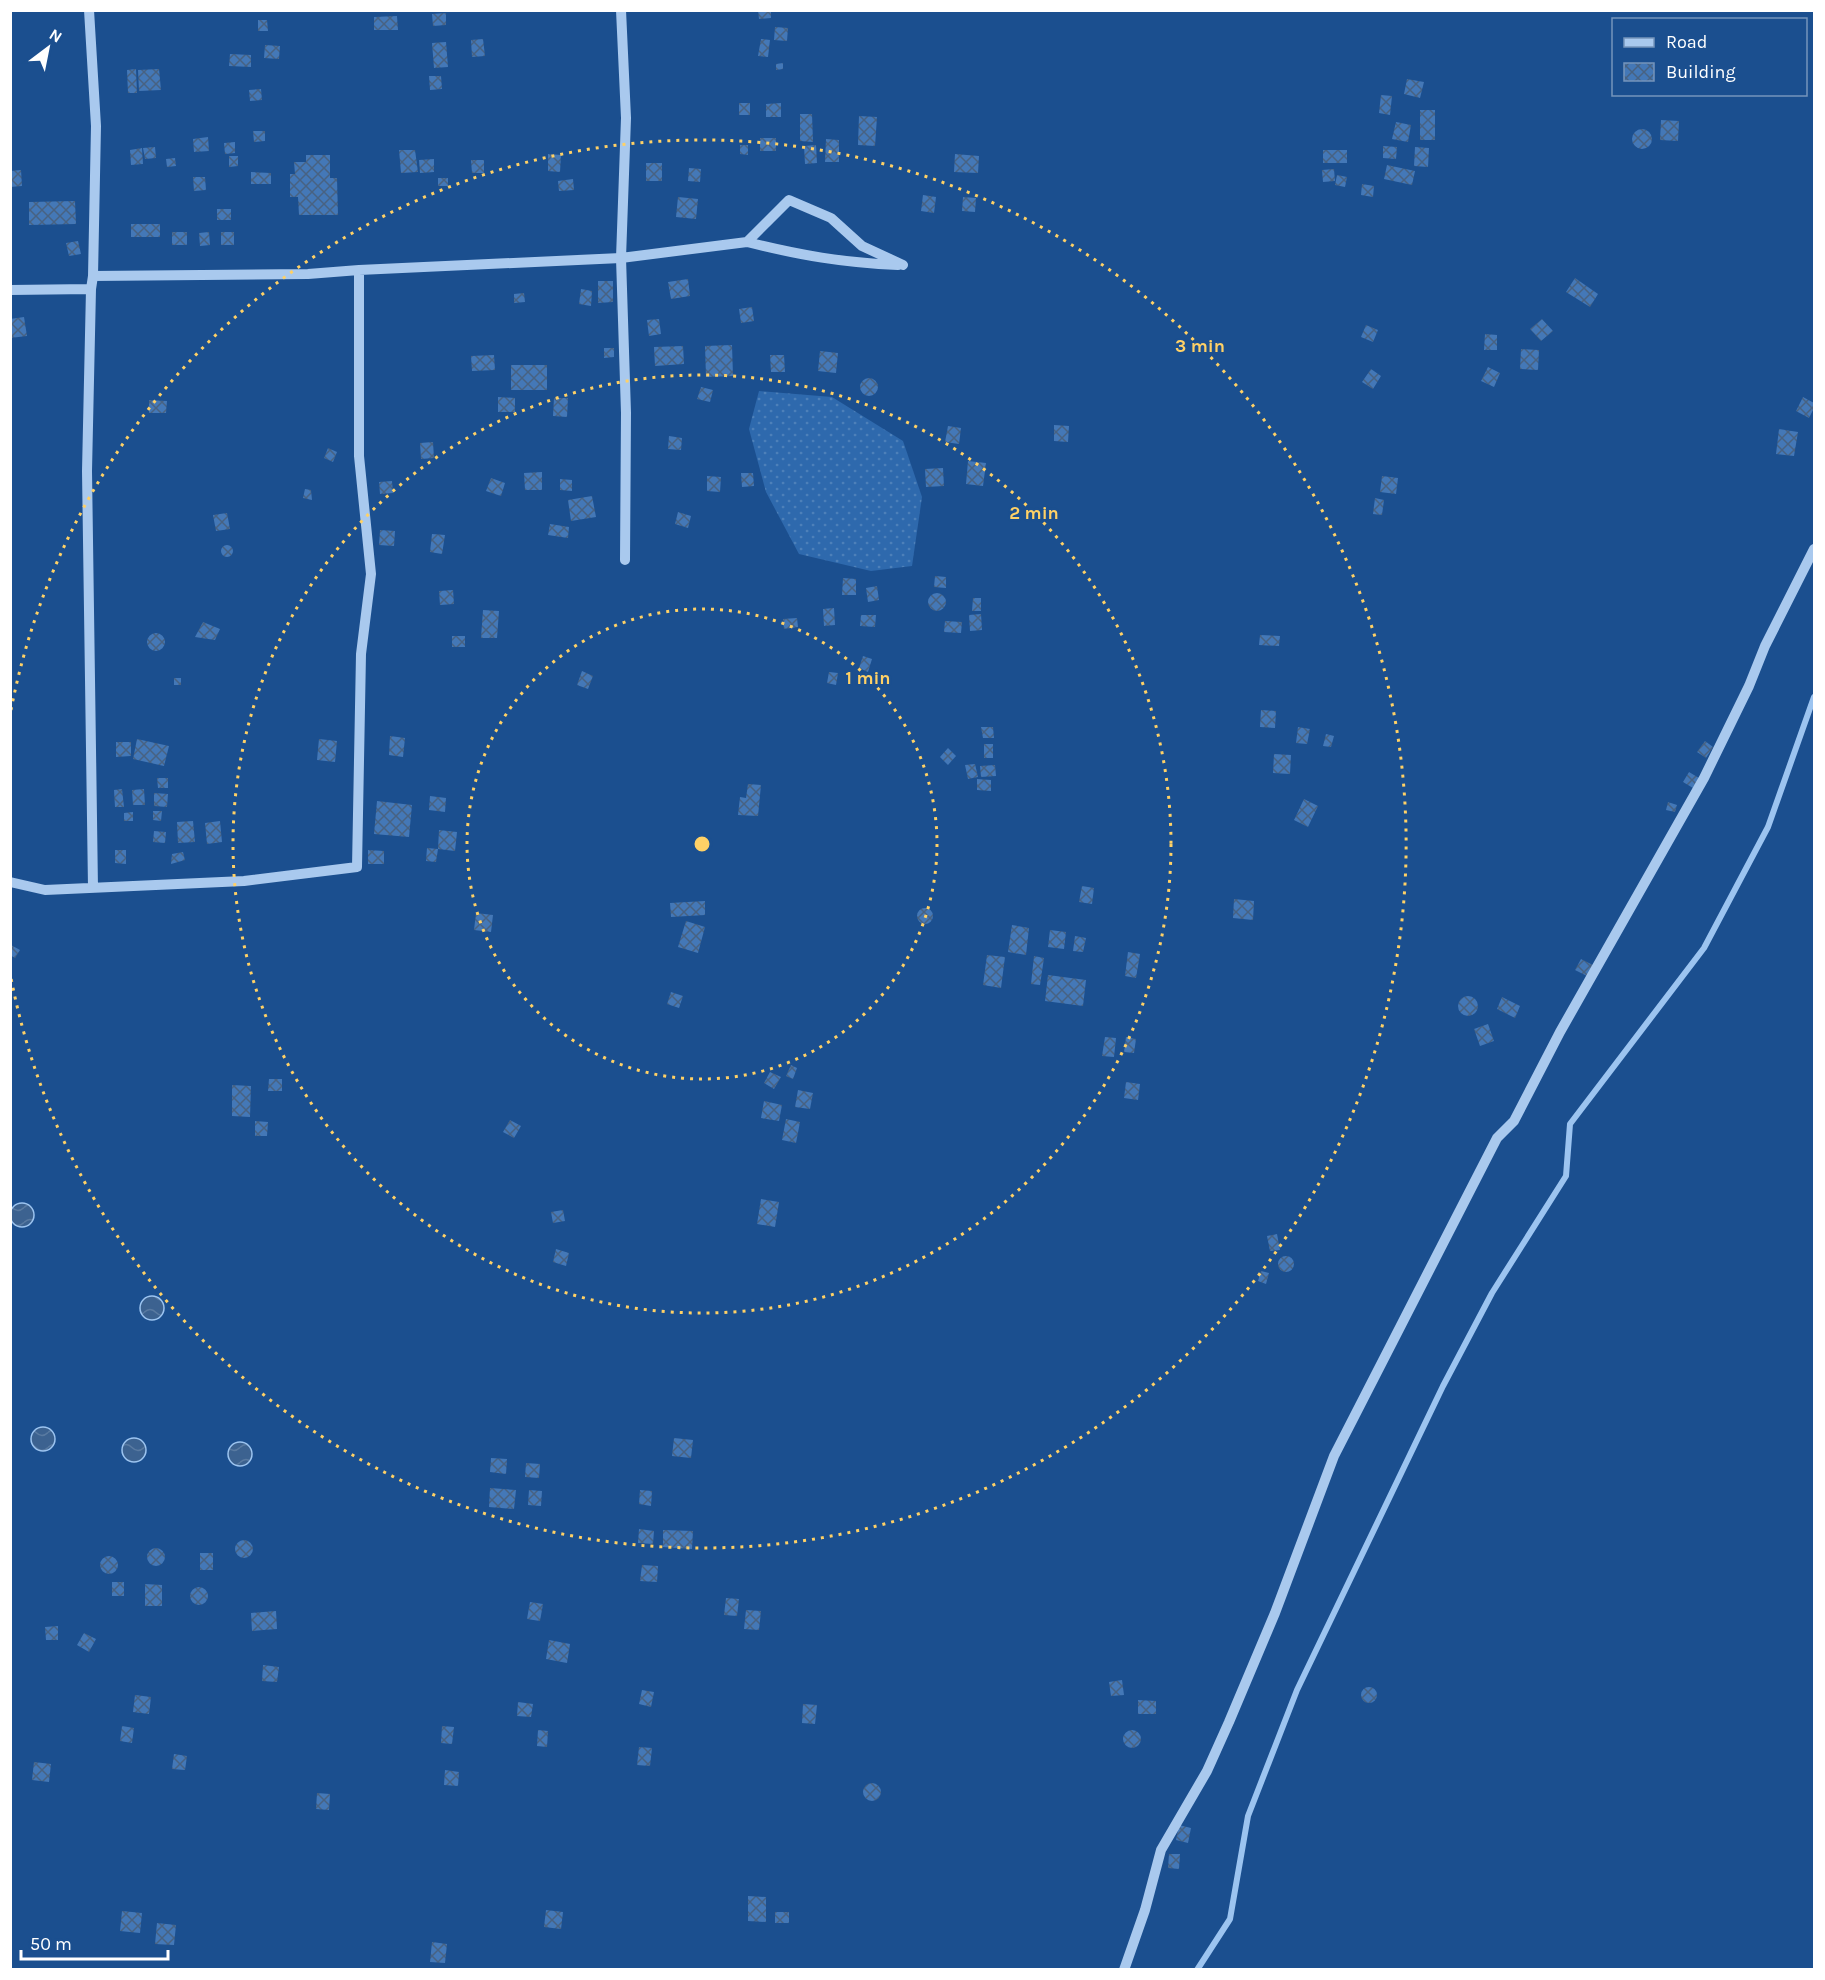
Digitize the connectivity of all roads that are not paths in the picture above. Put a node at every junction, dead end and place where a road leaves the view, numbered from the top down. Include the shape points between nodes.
1 (89, 10) edge
2 (621, 10) edge
3 (747, 242) junction
4 (621, 258) junction
5 (359, 270) junction
6 (93, 276) junction
7 (91, 289) junction
8 (10, 290) edge
9 (1815, 549) edge
10 (625, 560) dead end
11 (10, 882) edge
12 (93, 888) junction
13 (1124, 1970) edge

1 - 6 street via 96,126
2 - 4 street via 626,118
3 - 3 street via 857,264 903,265 862,246 831,219 789,200
3 - 4 street
4 - 5 street
4 - 10 street
5 - 6 street
5 - 12 street via 359,456 371,574 361,654 357,867 244,881
6 - 7 street
7 - 8 street
7 - 12 street via 87,471
9 - 13 street via 1704,778 1514,1120 1497,1138 1334,1456 1229,1722 1207,1771 1161,1850
11 - 12 street via 45,890

